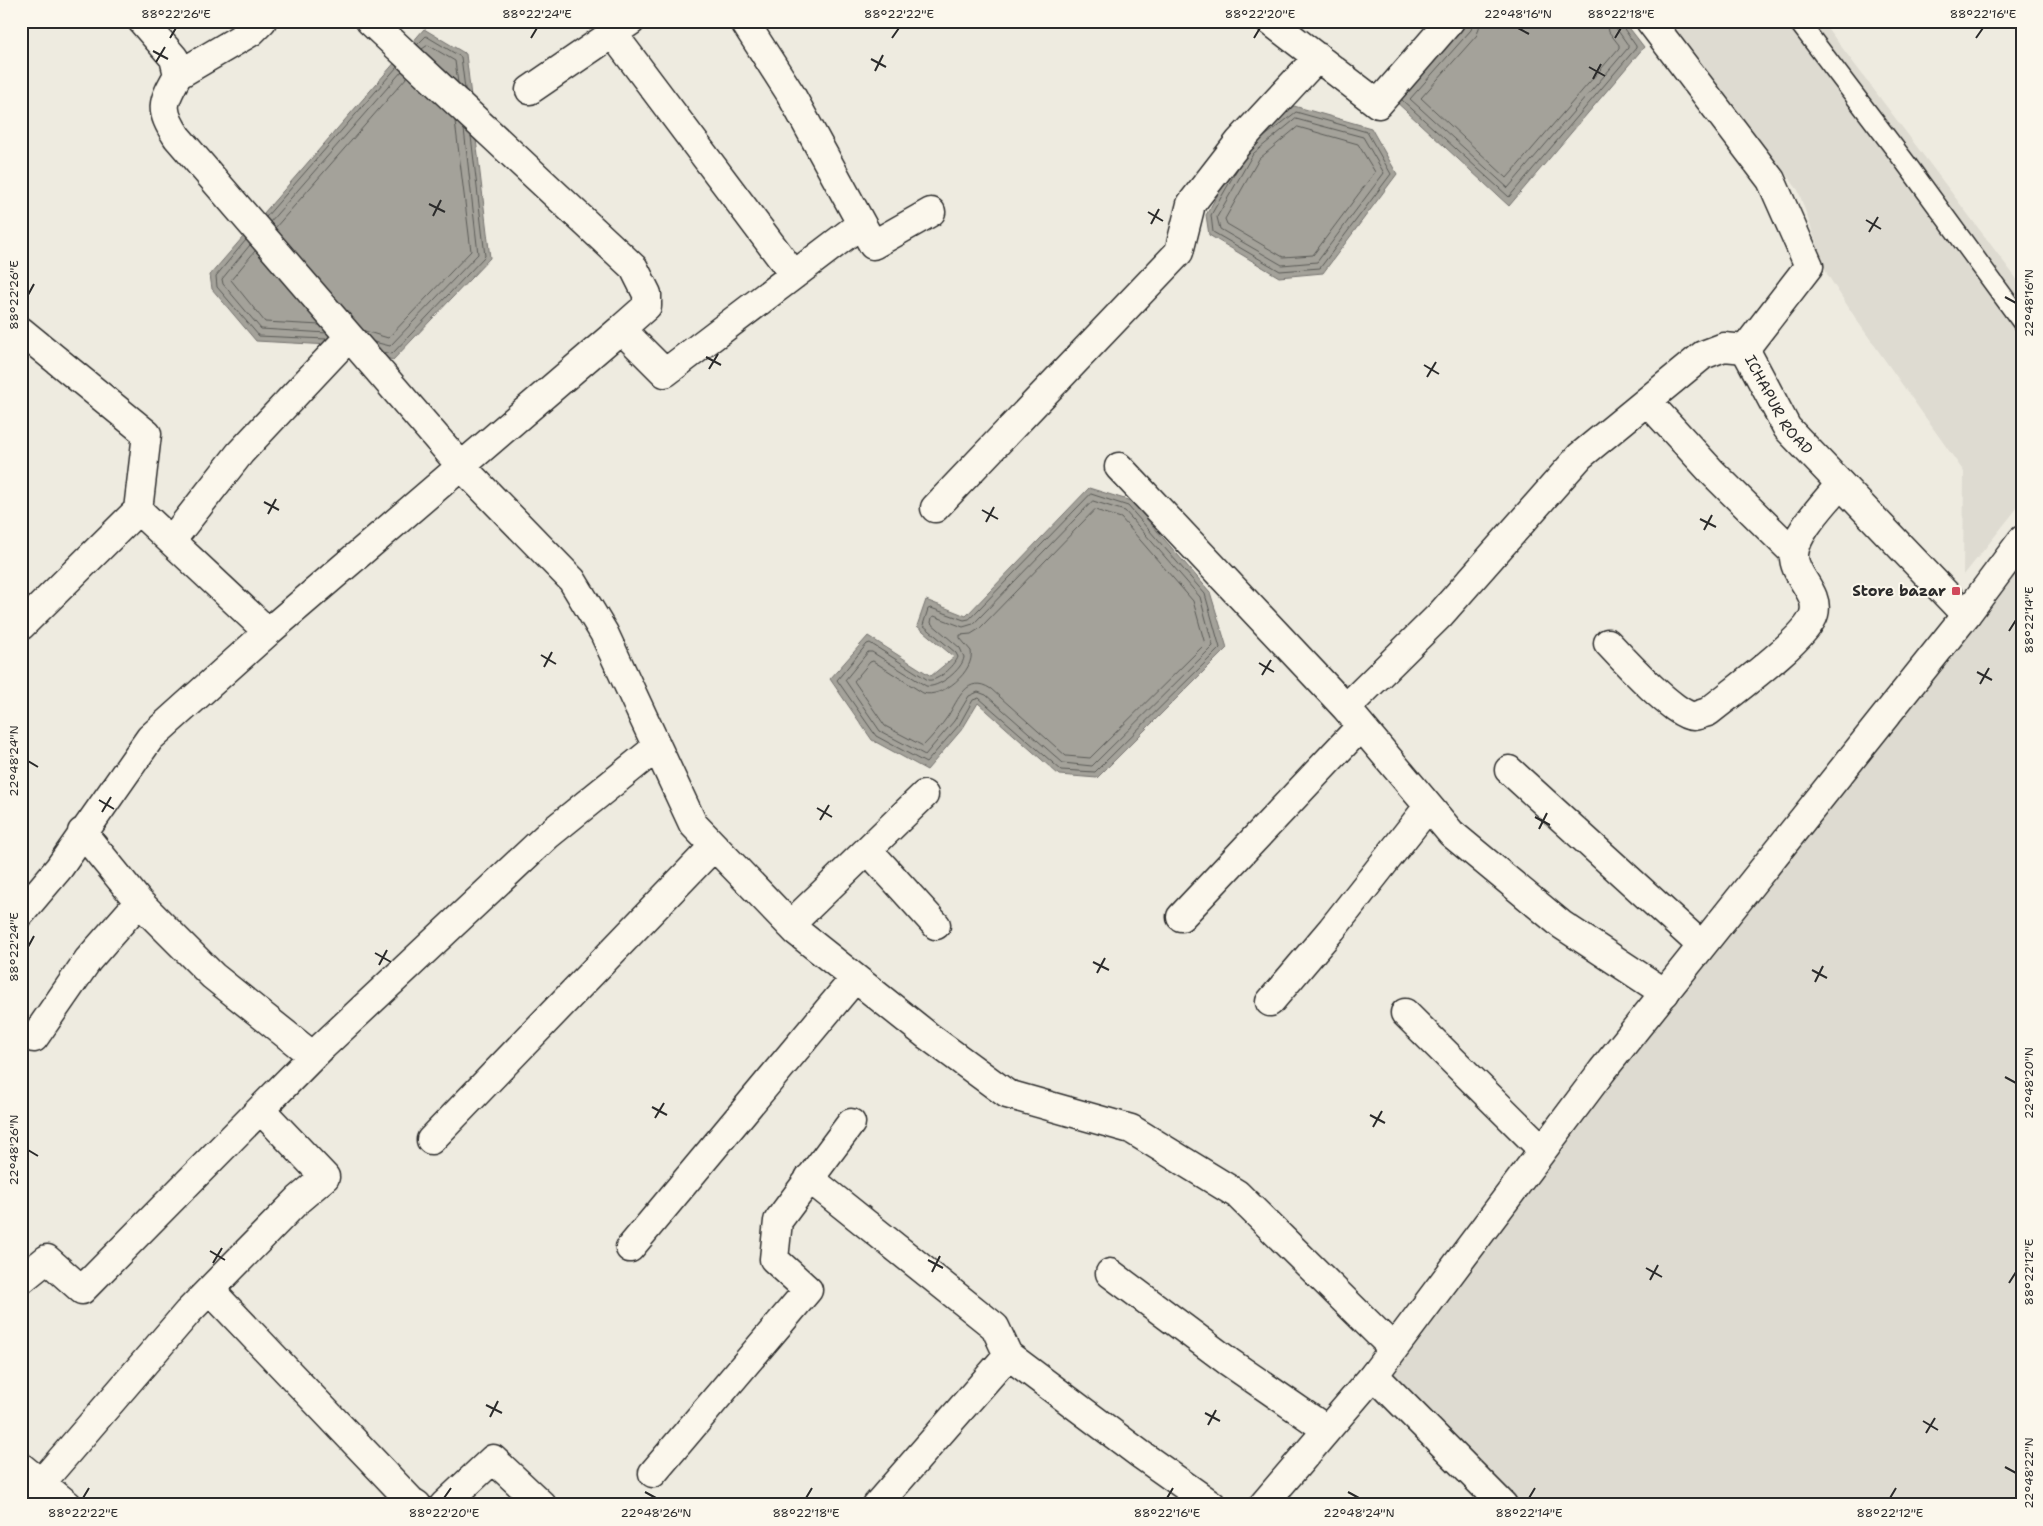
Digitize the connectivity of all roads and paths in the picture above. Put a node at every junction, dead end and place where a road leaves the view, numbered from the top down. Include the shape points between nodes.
1 (142, 21) edge
2 (262, 21) edge
3 (370, 21) edge
4 (744, 21) edge
5 (1270, 21) edge
6 (1450, 21) edge
7 (1650, 21) edge
8 (1798, 21) edge
9 (622, 27) edge
10 (1318, 57) junction
11 (178, 75) junction
12 (530, 90) dead end
13 (931, 212) dead end
14 (861, 224) junction
15 (794, 275) junction
16 (2022, 322) edge
17 (621, 329) junction
18 (21, 331) edge
19 (349, 337) junction
20 (1745, 349) junction
21 (1647, 400) junction
22 (461, 466) junction
23 (1119, 467) dead end
24 (1840, 484) junction
25 (935, 508) dead end
26 (138, 510) junction
27 (2022, 540) edge
28 (171, 541) junction
29 (1794, 554) junction
30 (1966, 615) junction
31 (21, 626) edge
32 (268, 632) junction
33 (1608, 643) dead end
34 (1354, 717) junction
35 (657, 747) junction
36 (1509, 770) dead end
37 (924, 795) dead end
38 (1428, 807) junction
39 (82, 832) junction
40 (714, 846) junction
41 (868, 850) junction
42 (139, 902) junction
43 (21, 912) edge
44 (1181, 917) dead end
45 (790, 925) junction
46 (936, 926) dead end
47 (1701, 945) junction
48 (855, 978) junction
49 (1664, 993) junction
50 (1270, 1002) dead end
51 (1405, 1013) dead end
52 (34, 1038) dead end
53 (313, 1056) junction
54 (261, 1110) junction
55 (850, 1123) dead end
56 (431, 1140) dead end
57 (1542, 1149) junction
58 (809, 1178) junction
59 (630, 1248) dead end
60 (1110, 1273) dead end
61 (21, 1280) edge
62 (210, 1290) junction
63 (1393, 1348) junction
64 (1008, 1355) junction
65 (1374, 1375) junction
66 (1326, 1429) junction
67 (653, 1473) dead end
68 (31, 1475) edge
69 (21, 1503) edge
70 (68, 1505) edge
71 (417, 1505) edge
72 (444, 1505) edge
73 (542, 1505) edge
74 (877, 1505) edge
75 (1212, 1505) edge
76 (1263, 1505) edge
77 (1503, 1505) edge

1 - 11 street via 174,58
2 - 11 street via 251,32
3 - 17 street via 634,268 647,294 647,306
4 - 14 street via 790,92
5 - 10 street
6 - 10 street via 1378,104
7 - 20 street, ICHAPUR ROAD via 1771,180 1809,266
8 - 16 lane
9 - 12 street
9 - 15 street
10 - 25 street via 1239,142 1191,204 1179,252
11 - 19 street via 166,97 166,119 177,137
13 - 14 street via 873,245
14 - 15 street
15 - 17 street via 665,373
17 - 22 street
18 - 26 street via 147,434
19 - 22 street
19 - 28 street via 240,453
20 - 21 street via 1724,347 1703,355
20 - 24 street, ICHAPUR ROAD via 1787,428
21 - 29 street via 1711,471
21 - 34 street via 1580,456
22 - 32 street
22 - 35 street via 572,580 604,634
23 - 34 street
24 - 29 street via 1800,536
24 - 30 street, ICHAPUR ROAD
26 - 28 street
26 - 31 street
27 - 30 street
28 - 32 street
29 - 33 street via 1795,564 1816,604 1814,615 1784,651 1708,712 1693,716 1682,713
30 - 47 street
32 - 39 street via 150,738
34 - 38 street
34 - 44 street
35 - 40 street via 693,824
35 - 53 street via 548,835
36 - 47 street
37 - 41 street
38 - 49 street via 1450,832 1562,925
38 - 50 street
39 - 42 street
39 - 43 street via 59,868
40 - 45 street
40 - 56 street
41 - 45 street
41 - 46 street
42 - 52 street via 88,960
42 - 53 street via 213,976
45 - 48 street
47 - 49 street
48 - 59 street
48 - 63 street via 1007,1094 1131,1129 1237,1194
49 - 57 street
51 - 57 street
53 - 54 street
54 - 61 street via 82,1290 47,1259
54 - 62 street via 325,1177 299,1199
55 - 58 street
57 - 63 street
58 - 64 street via 995,1327
58 - 67 street via 778,1221 774,1259 808,1290
60 - 66 street
62 - 68 street
62 - 71 street
63 - 65 street
64 - 74 street
64 - 75 street
65 - 66 street
65 - 77 street
66 - 76 street
68 - 69 street
68 - 70 street
72 - 73 street via 493,1459

